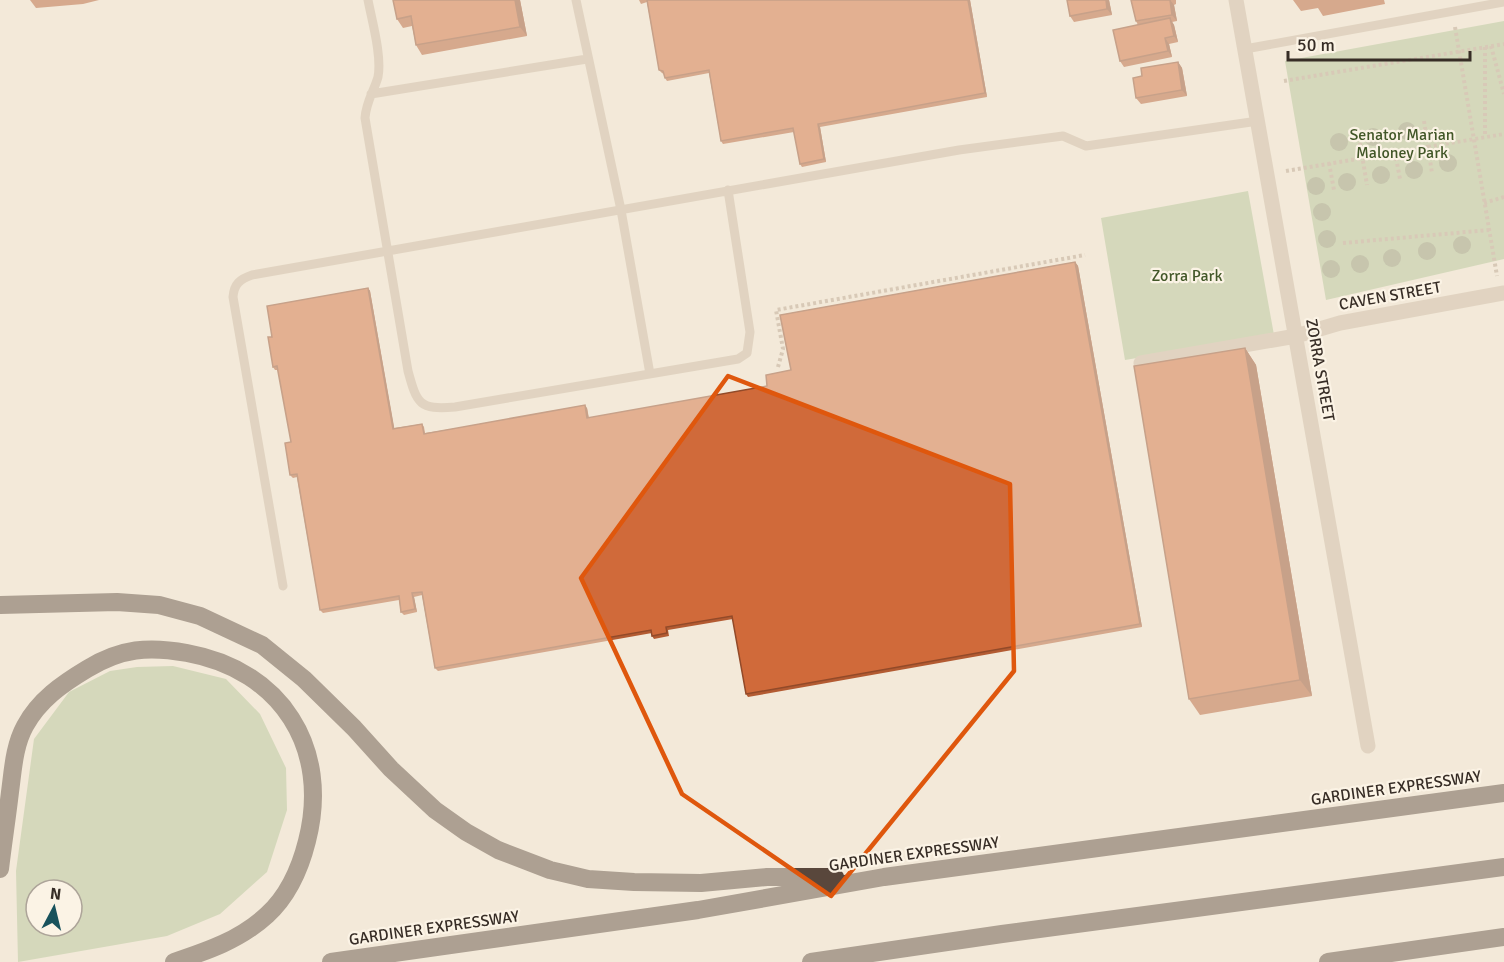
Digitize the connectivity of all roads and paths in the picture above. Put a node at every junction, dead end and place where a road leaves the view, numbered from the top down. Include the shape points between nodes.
1 (368, 0) edge
2 (576, 0) edge
3 (1236, 0) edge
4 (1504, 2) edge
5 (1452, 11) junction
6 (1504, 44) edge
7 (1491, 46) junction
8 (1485, 47) junction
9 (1245, 49) junction
10 (1459, 52) junction
11 (587, 59) junction
12 (1284, 81) dead end
13 (1504, 93) edge
14 (371, 94) junction
15 (1258, 120) junction
16 (1424, 121) dead end
17 (1358, 131) dead end
18 (1504, 134) edge
19 (1485, 137) junction
20 (1473, 140) junction
21 (1428, 147) junction
22 (1395, 152) junction
23 (1362, 158) junction
24 (1329, 163) junction
25 (1432, 172) dead end
26 (1267, 173) junction
27 (1400, 179) dead end
28 (1367, 185) dead end
29 (728, 190) junction
30 (1334, 190) dead end
31 (1504, 196) edge
32 (1484, 203) junction
33 (621, 210) junction
34 (1489, 231) junction
35 (1342, 243) dead end
36 (388, 251) junction
37 (1085, 255) dead end
38 (1497, 276) dead end
39 (1504, 293) edge
40 (1296, 336) junction
41 (1141, 363) edge
42 (778, 367) dead end
43 (650, 374) junction
44 (283, 586) dead end
45 (0, 605) edge
46 (1368, 746) dead end
47 (1504, 793) edge
48 (1504, 867) edge
49 (0, 869) edge
50 (884, 877) junction
51 (1504, 937) edge
52 (174, 962) edge
53 (331, 962) edge
54 (811, 962) edge
55 (1328, 962) edge

1 - 14 lane via 378,55 378,75
2 - 11 lane
3 - 9 street, ZORRA STREET
4 - 5 lane
5 - 9 lane
5 - 10 path
6 - 7 path
7 - 8 path
7 - 13 path
8 - 10 path
8 - 19 path
9 - 15 street, ZORRA STREET
10 - 12 path
10 - 20 path
11 - 14 lane
11 - 33 lane
14 - 36 lane via 365,118
15 - 26 street, ZORRA STREET
15 - 29 lane via 1086,146 1063,136
16 - 21 path
17 - 23 path
18 - 19 path
19 - 20 path
20 - 21 path
20 - 32 path
21 - 22 path
21 - 25 path
22 - 23 path
22 - 27 path
23 - 24 path
23 - 28 path
24 - 26 path
24 - 30 path
26 - 40 street, ZORRA STREET
29 - 33 lane
29 - 43 lane via 750,332 747,353
31 - 32 path
32 - 34 path
33 - 36 lane
33 - 43 lane
34 - 35 path
34 - 38 path
36 - 43 lane via 408,371 417,398 426,407 455,407
36 - 44 lane via 252,275 241,279 233,290
37 - 42 path via 776,310 783,349
39 - 40 street, CAVEN STREET via 1340,323
40 - 41 street, CAVEN STREET
40 - 46 street, ZORRA STREET
45 - 50 highway via 159,605 201,616 262,645 304,679 435,810 498,850 550,870 588,879 634,882
47 - 50 highway, GARDINER EXPRESSWAY
48 - 54 highway
49 - 52 highway via 15,751 36,709 59,686 101,660 146,648 205,657 236,668 271,692 294,720 311,769 311,826 301,864 285,895 267,916 215,948
50 - 53 highway, GARDINER EXPRESSWAY via 698,909
51 - 55 highway

